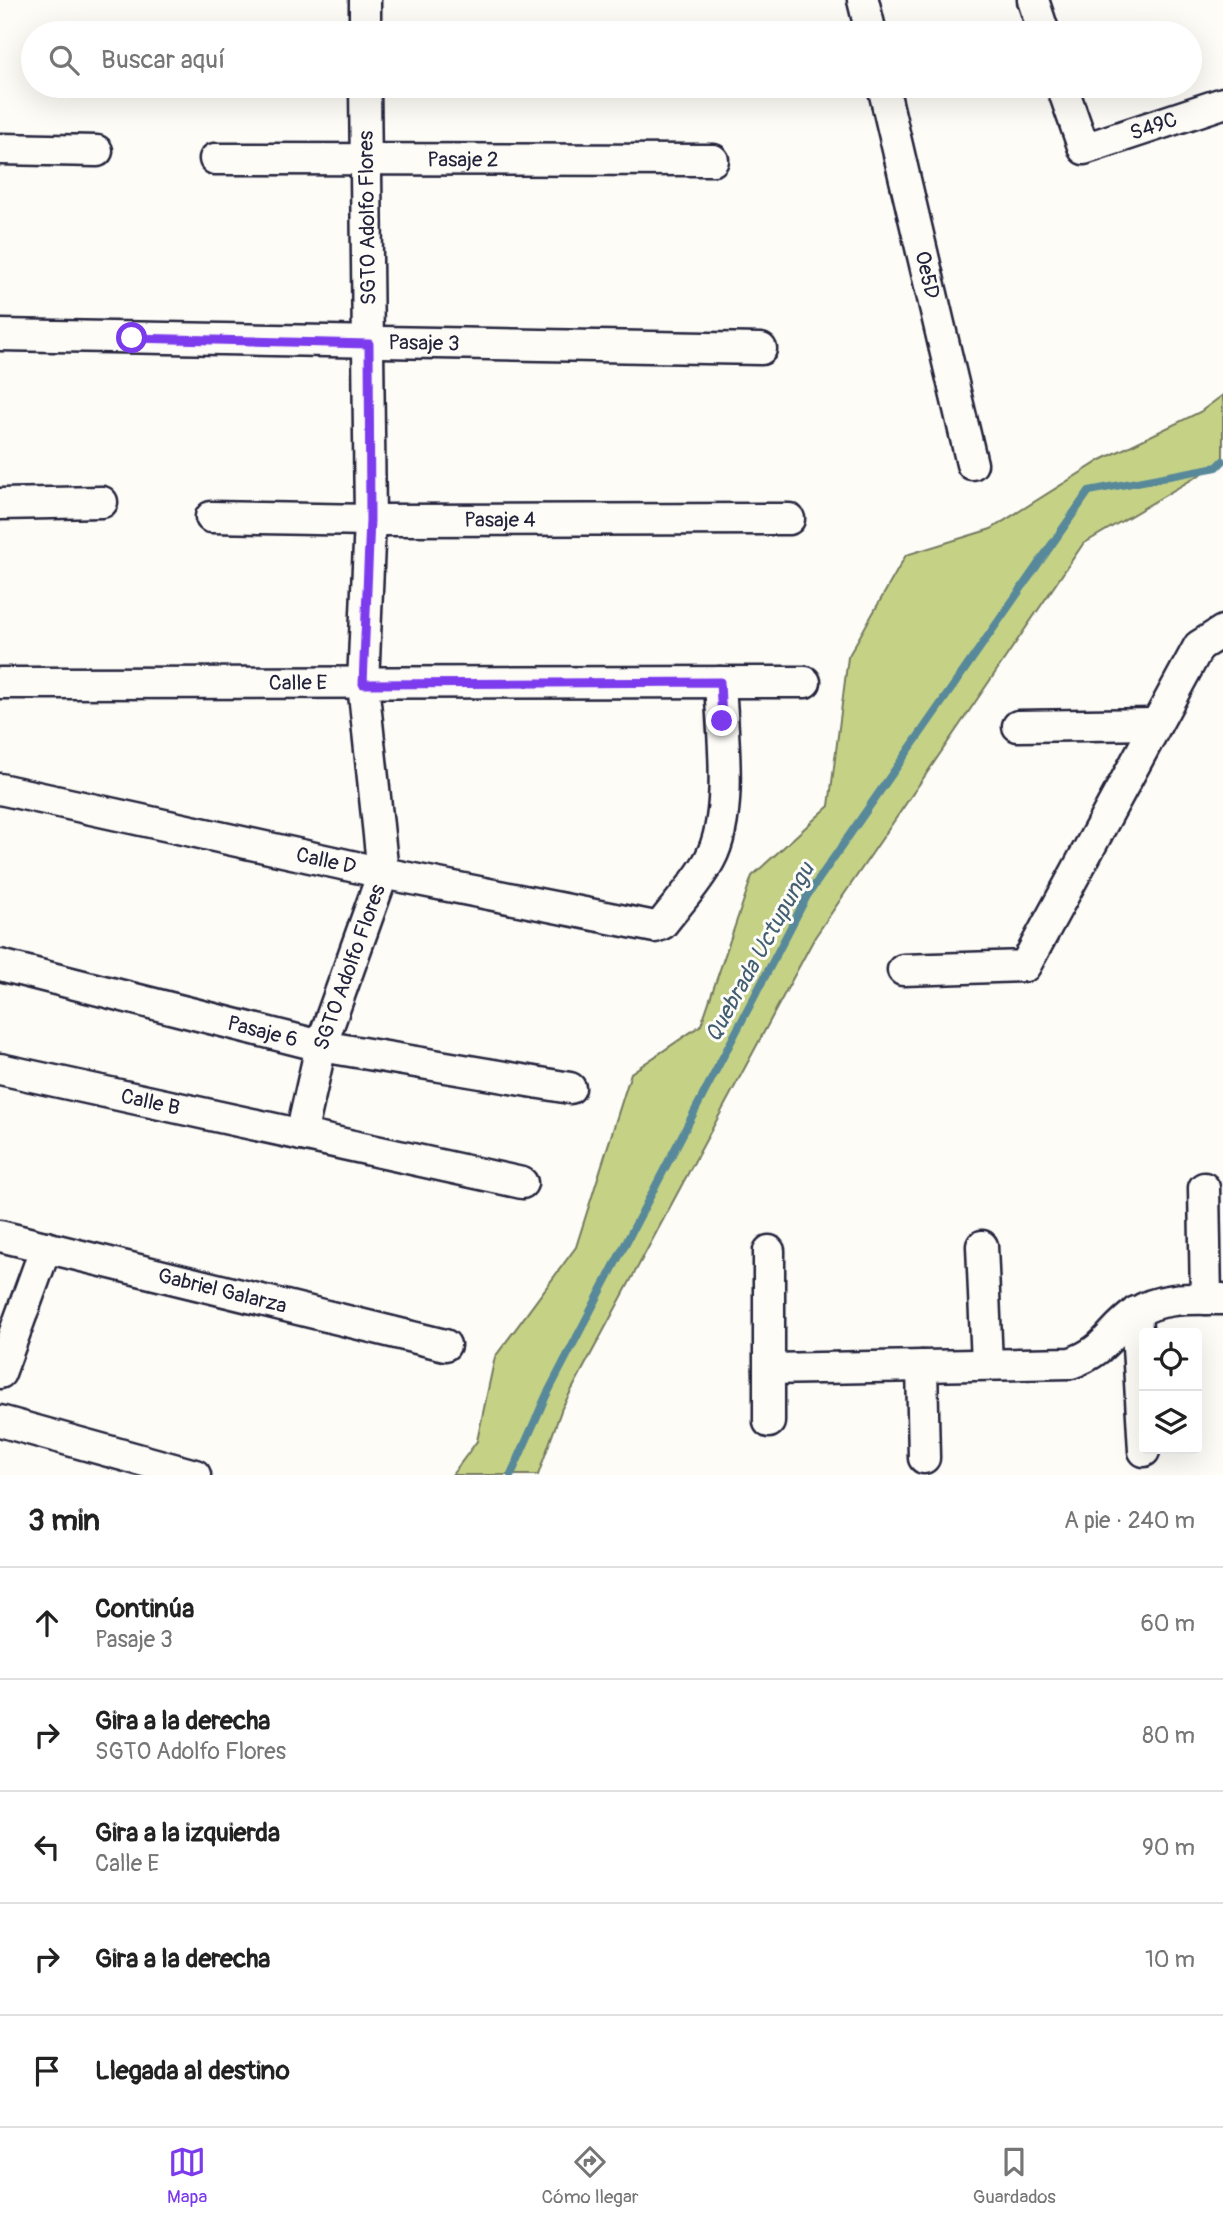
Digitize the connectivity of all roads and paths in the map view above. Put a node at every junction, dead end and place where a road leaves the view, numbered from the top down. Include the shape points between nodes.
1 (365, 0) edge
2 (863, 0) edge
3 (1034, 0) edge
4 (365, 21) edge
5 (868, 21) edge
6 (1040, 21) edge
7 (365, 98) edge
8 (886, 98) edge
9 (1066, 98) edge
10 (1223, 103) edge
11 (0, 149) edge
12 (97, 151) dead end
13 (215, 159) dead end
14 (713, 160) dead end
15 (365, 161) junction
16 (0, 335) edge
17 (369, 344) junction
18 (761, 349) dead end
19 (972, 464) dead end
20 (102, 502) dead end
21 (0, 505) edge
22 (211, 517) dead end
23 (789, 519) dead end
24 (370, 520) junction
25 (1223, 631) edge
26 (720, 682) junction
27 (805, 682) dead end
28 (0, 683) edge
29 (363, 684) junction
30 (1156, 724) junction
31 (1018, 726) dead end
32 (0, 789) edge
33 (383, 873) junction
34 (0, 965) edge
35 (903, 970) dead end
36 (321, 1046) junction
37 (0, 1069) edge
38 (570, 1088) dead end
39 (301, 1135) junction
40 (522, 1183) dead end
41 (1204, 1188) dead end
42 (0, 1236) edge
43 (982, 1246) dead end
44 (46, 1247) junction
45 (769, 1251) dead end
46 (1214, 1299) edge
47 (1136, 1312) junction
48 (445, 1345) dead end
49 (987, 1364) junction
50 (922, 1366) junction
51 (769, 1369) junction
52 (0, 1373) edge
53 (1141, 1391) edge
54 (0, 1421) edge
55 (769, 1422) dead end
56 (924, 1458) dead end
57 (195, 1475) edge

1 - 4 street
2 - 5 street
3 - 6 street
7 - 15 street, SGTO Adolfo Flores
8 - 19 street, Oe5D
9 - 10 street, S49C via 1084,149
11 - 12 street
13 - 15 street, Pasaje 2
14 - 15 street, Pasaje 2
15 - 17 street, SGTO Adolfo Flores
16 - 17 street, Pasaje 3
17 - 18 street, Pasaje 3
17 - 24 street, SGTO Adolfo Flores
20 - 21 street
22 - 24 street, Pasaje 4
23 - 24 street, Pasaje 4
24 - 29 street, SGTO Adolfo Flores
25 - 30 street via 1199,646
26 - 27 street, Calle E
26 - 29 street, Calle E
26 - 33 street, Calle D via 720,826 711,858 662,924 655,927
28 - 29 street, Calle E
29 - 33 street, SGTO Adolfo Flores
30 - 31 street
30 - 35 street via 1025,966
32 - 33 street, Calle D
33 - 36 street, SGTO Adolfo Flores
34 - 36 street, Pasaje 6
36 - 38 street, Pasaje 6
36 - 39 street, SGTO Adolfo Flores
37 - 39 street, Calle B
39 - 40 street, Calle B
41 - 46 street
42 - 44 street, Gabriel Galarza
43 - 49 street
44 - 48 street, Gabriel Galarza
44 - 52 street
45 - 51 street
46 - 47 street via 1161,1303
47 - 49 street via 1088,1357 1071,1363
47 - 53 street
49 - 50 street
50 - 51 street
50 - 56 street
51 - 55 street
54 - 57 street

